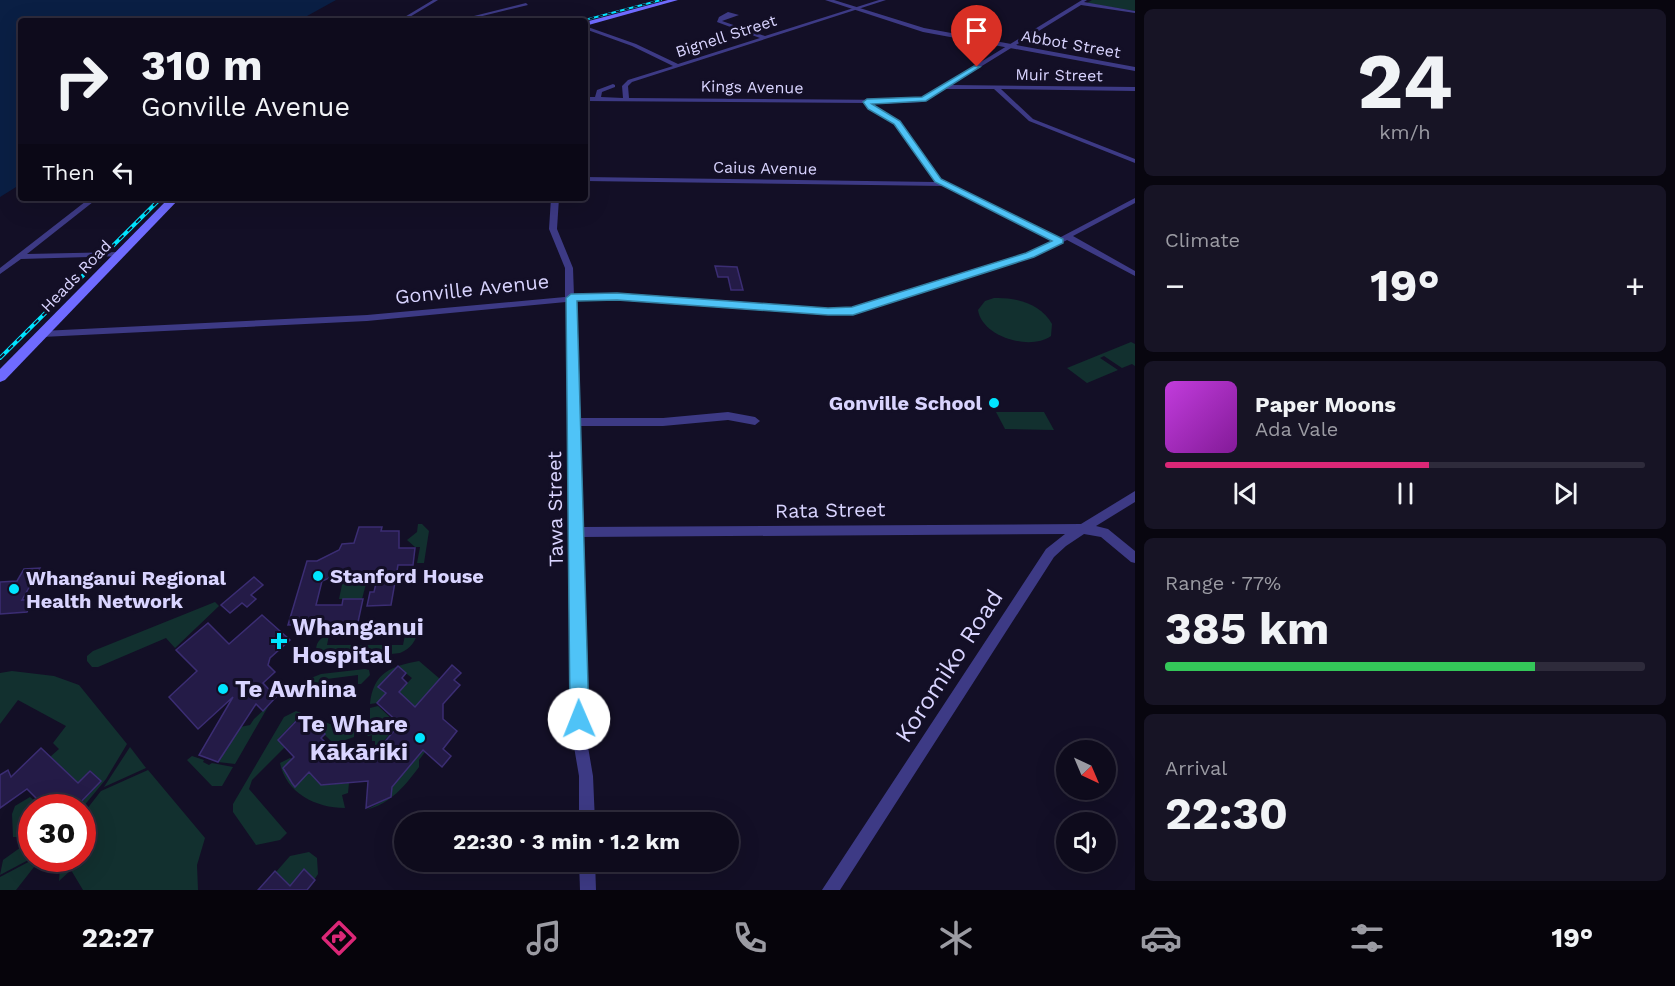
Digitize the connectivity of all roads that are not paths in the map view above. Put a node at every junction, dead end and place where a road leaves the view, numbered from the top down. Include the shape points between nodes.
1 (436, 0) edge
2 (675, 0) edge
3 (828, 0) edge
4 (884, 0) edge
5 (1082, 2) edge
6 (526, 4) dead end
7 (856, 9) junction
8 (1135, 12) edge
9 (405, 18) edge
10 (468, 18) edge
11 (721, 18) dead end
12 (588, 24) edge
13 (588, 26) edge
14 (764, 38) junction
15 (1010, 46) junction
16 (678, 66) junction
17 (1135, 69) edge
18 (613, 86) dead end
19 (946, 87) junction
20 (996, 88) junction
21 (1135, 89) edge
22 (588, 99) edge
23 (598, 99) junction
24 (626, 99) junction
25 (867, 102) junction
26 (1135, 161) edge
27 (588, 179) edge
28 (944, 184) junction
29 (1135, 200) edge
30 (89, 201) edge
31 (172, 201) edge
32 (555, 201) edge
33 (1064, 239) junction
34 (120, 254) junction
35 (20, 257) junction
36 (0, 272) edge
37 (1135, 274) edge
38 (571, 298) junction
39 (42, 334) junction
40 (0, 377) edge
41 (755, 421) dead end
42 (574, 422) junction
43 (1135, 496) edge
44 (1084, 529) junction
45 (576, 532) junction
46 (1135, 558) edge
47 (587, 812) edge
48 (587, 872) edge
49 (588, 890) edge
50 (830, 890) edge

1 - 9 street
2 - 12 main road
3 - 7 street, Abbot Street
4 - 7 street, Bignell Street
5 - 8 street
5 - 15 street
6 - 10 street
7 - 14 street, Bignell Street
7 - 15 street, Abbot Street via 923,30
11 - 14 street via 719,21
13 - 16 street
14 - 16 street, Bignell Street
15 - 17 street, Abbot Street
15 - 19 street
16 - 24 street, Bignell Street via 627,82
18 - 23 street via 599,91
19 - 20 street, Muir Street
19 - 25 street, Kings Avenue via 918,101
20 - 21 street, Muir Street
20 - 26 street via 1031,120
22 - 23 street, Kings Avenue
23 - 24 street, Kings Avenue
24 - 25 street, Kings Avenue
25 - 28 street via 897,123 934,176
27 - 28 street, Caius Avenue
28 - 33 street
29 - 33 street, Gonville Avenue
30 - 35 street
31 - 34 main road, Heads Road
32 - 38 street, Tawa Street via 554,229 569,268
33 - 37 street
33 - 38 street, Gonville Avenue via 1030,255 853,311 617,297
34 - 35 street
34 - 39 main road, Heads Road
35 - 36 street
38 - 39 street, Gonville Avenue via 367,318
38 - 42 street, Tawa Street
39 - 40 main road, Heads Road
41 - 42 street via 728,416 663,422
42 - 45 street, Tawa Street
43 - 44 street, Koromiko Road
44 - 45 street, Rata Street
44 - 46 street via 1104,532
44 - 50 street, Koromiko Road via 1050,553
45 - 47 street, Tawa Street via 580,741
48 - 49 street

